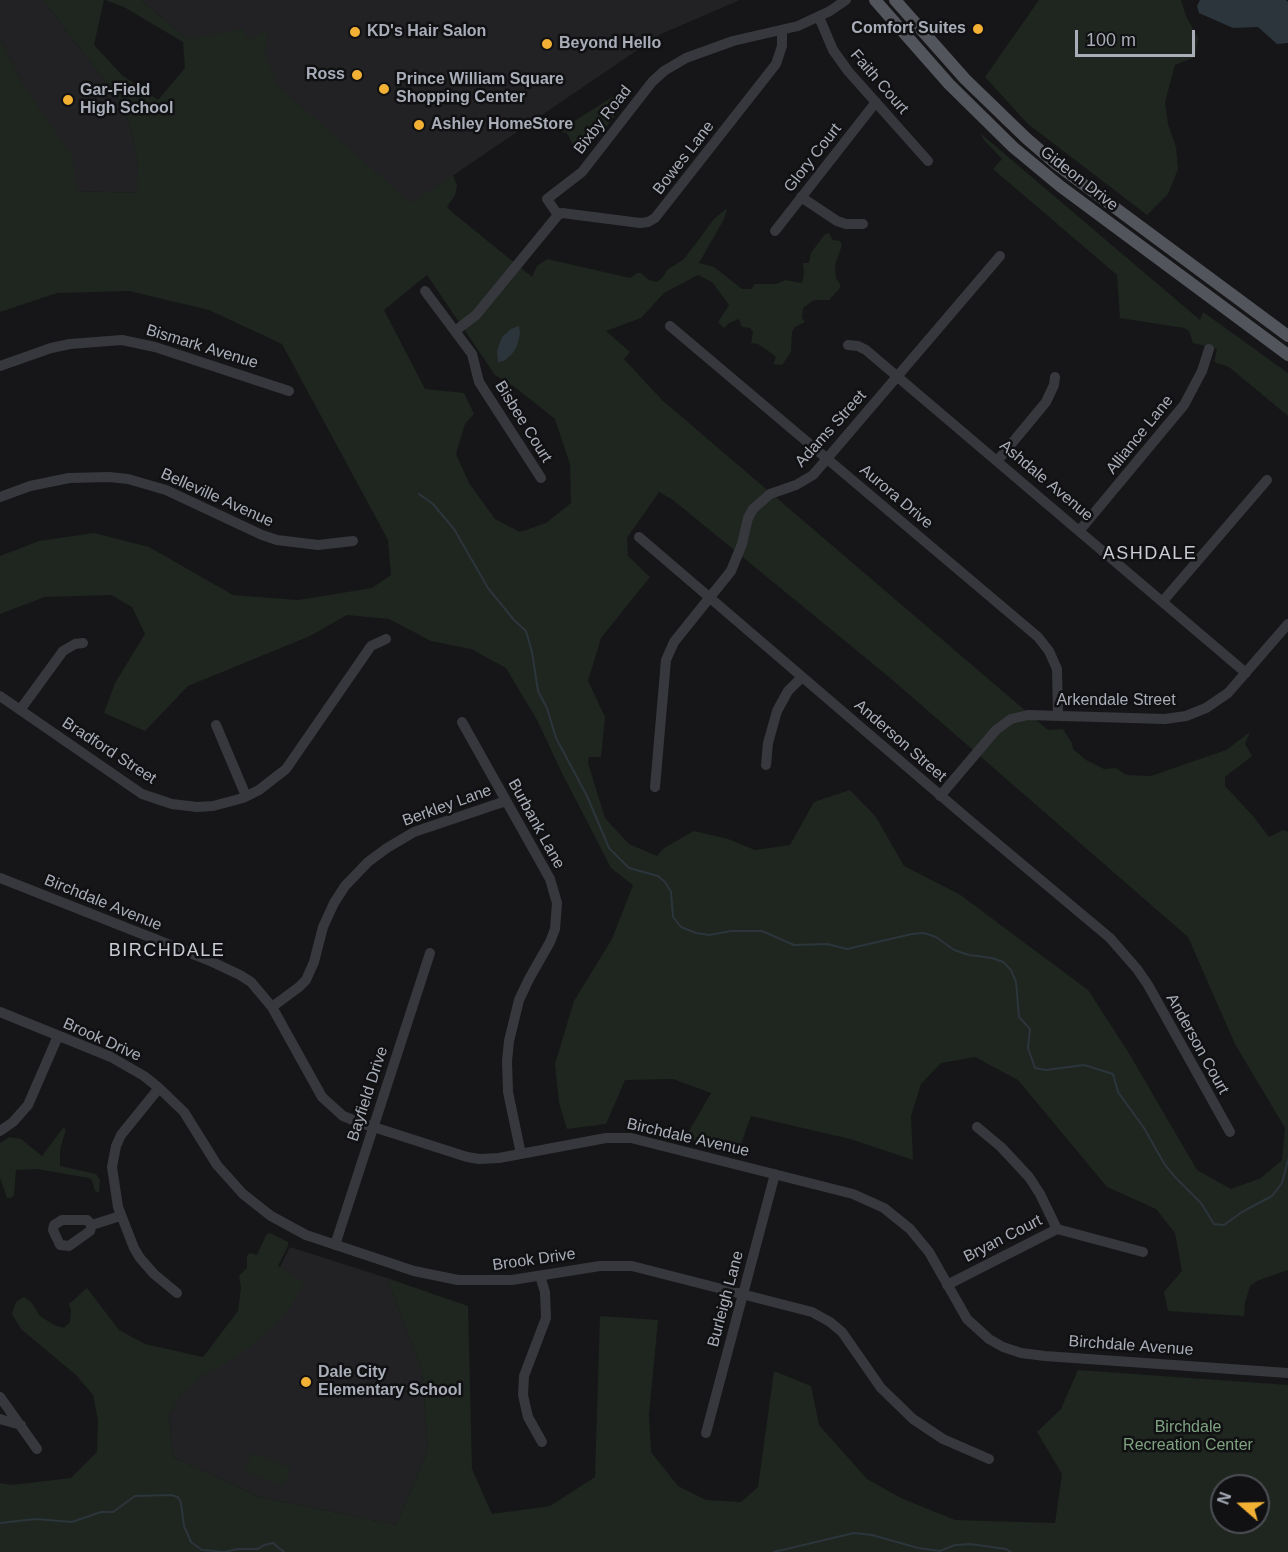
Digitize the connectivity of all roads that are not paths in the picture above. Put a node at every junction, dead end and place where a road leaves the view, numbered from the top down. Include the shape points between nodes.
1 (846, 0) edge
2 (875, 0) edge
3 (895, 0) edge
4 (819, 17) junction
5 (782, 30) junction
6 (876, 102) junction
7 (928, 161) dead end
8 (801, 197) junction
9 (558, 215) junction
10 (863, 224) dead end
11 (775, 231) dead end
12 (1150, 235) junction
13 (1142, 247) junction
14 (1000, 256) dead end
15 (425, 291) dead end
16 (670, 326) dead end
17 (455, 331) junction
18 (1288, 336) edge
19 (848, 345) dead end
20 (1209, 349) dead end
21 (1288, 356) edge
22 (0, 366) edge
23 (898, 376) junction
24 (1055, 377) dead end
25 (289, 391) dead end
26 (828, 459) junction
27 (998, 460) junction
28 (541, 478) dead end
29 (1267, 480) dead end
30 (0, 497) edge
31 (1080, 530) junction
32 (639, 537) dead end
33 (353, 542) dead end
34 (710, 598) junction
35 (1163, 601) junction
36 (1288, 624) edge
37 (386, 639) dead end
38 (83, 643) dead end
39 (1246, 673) junction
40 (802, 677) junction
41 (0, 696) edge
42 (20, 710) junction
43 (1058, 716) junction
44 (462, 722) dead end
45 (216, 725) dead end
46 (766, 765) dead end
47 (655, 788) dead end
48 (246, 796) junction
49 (940, 796) junction
50 (506, 801) junction
51 (0, 878) edge
52 (430, 953) dead end
53 (1138, 970) joint
54 (272, 1007) junction
55 (0, 1012) edge
56 (58, 1036) junction
57 (159, 1088) junction
58 (373, 1127) junction
59 (977, 1127) dead end
60 (0, 1131) edge
61 (1230, 1132) dead end
62 (521, 1154) junction
63 (775, 1174) junction
64 (120, 1216) junction
65 (92, 1225) dead end
66 (1057, 1229) junction
67 (335, 1245) junction
68 (1143, 1251) dead end
69 (540, 1276) junction
70 (947, 1285) junction
71 (177, 1293) dead end
72 (743, 1294) junction
73 (1288, 1373) edge
74 (0, 1397) edge
75 (0, 1419) edge
76 (21, 1425) junction
77 (706, 1433) dead end
78 (542, 1442) dead end
79 (37, 1449) dead end
80 (989, 1459) dead end

1 - 4 street, Bixby Road
2 - 13 main road, Gideon Drive via 983,119 1052,180
3 - 12 main road, Gideon Drive via 1026,138
4 - 5 street, Bixby Road
4 - 6 street, Faith Court via 837,57
5 - 9 street, Bixby Road via 733,41 681,61 657,76 582,172 547,199
5 - 9 street, Bowes Lane via 776,64 656,218 640,223
6 - 7 street, Faith Court
6 - 8 street, Glory Court
8 - 10 street via 846,224
8 - 11 street, Glory Court
9 - 17 street via 476,315
12 - 13 main road
12 - 18 main road, Gideon Drive
13 - 21 main road, Gideon Drive
14 - 23 street, Adams Street
15 - 17 street, Bisbee Court
16 - 26 street, Aurora Drive
17 - 28 street, Bisbee Court via 472,354 479,382
19 - 23 street, Ashdale Avenue via 866,350
20 - 31 street, Alliance Lane via 1179,413
22 - 25 street, Bismark Avenue via 51,348 122,340 155,346
23 - 26 street, Adams Street
23 - 27 street, Ashdale Avenue
24 - 27 street via 1046,402
26 - 34 street, Adams Street via 805,481 770,494 755,508 731,571
26 - 43 street, Aurora Drive via 1042,642 1057,669
27 - 31 street, Ashdale Avenue
29 - 35 street
30 - 33 street, Belleville Avenue via 69,478 128,479 166,490 277,540 318,545
31 - 35 street, Ashdale Avenue
32 - 34 street, Anderson Street
34 - 40 street, Anderson Street
34 - 47 street, Adams Street via 674,642 666,660
35 - 39 street, Ashdale Avenue
36 - 39 street, Arkendale Street
37 - 48 street, Bradford Street via 371,646 286,769
38 - 42 street via 63,651
39 - 43 street, Arkendale Street via 1218,701 1186,716
40 - 46 street via 777,711
40 - 49 street, Anderson Street
41 - 42 street, Bradford Street
42 - 48 street, Bradford Street via 130,788 156,800 197,807 220,805
43 - 49 street, Arkendale Street via 1021,716 1003,724
44 - 50 street, Burbank Lane
45 - 48 street
49 - 53 street, Anderson Street via 1110,938
50 - 54 street, Berkley Lane via 414,832 368,862 334,903 306,980
50 - 62 street, Burbank Lane via 550,879 557,903 555,929 519,1000 509,1041 508,1092
51 - 54 street, Birchdale Avenue via 240,975 258,988
52 - 58 street, Bayfield Drive
53 - 61 street, Anderson Court
54 - 58 street, Birchdale Avenue via 322,1097 343,1116
55 - 56 street, Brook Drive
56 - 57 street, Brook Drive via 128,1066
56 - 60 street via 28,1105
57 - 64 street via 127,1126 116,1146 112,1167
57 - 67 street, Brook Drive via 184,1112 217,1165 243,1194 288,1226
58 - 62 street, Birchdale Avenue via 467,1157 489,1159
58 - 67 street, Bayfield Drive
59 - 66 street via 1029,1177
62 - 63 street, Birchdale Avenue via 606,1138 631,1138
63 - 70 street, Birchdale Avenue via 853,1194 884,1208 918,1237
63 - 72 street, Burleigh Lane
64 - 65 street
64 - 71 street via 140,1258
66 - 68 street, Bryan Court
66 - 70 street, Bryan Court
67 - 69 street, Brook Drive via 447,1278 485,1281
69 - 72 street, Brook Drive via 600,1266 632,1266
69 - 78 street via 546,1318 524,1376 523,1395 528,1417
70 - 73 street, Birchdale Avenue via 976,1329 1003,1347 1021,1353
72 - 77 street, Burleigh Lane
72 - 80 street, Brook Drive via 812,1312 830,1322 849,1340 881,1388 913,1419 943,1439
74 - 76 street
75 - 76 street
76 - 79 street

